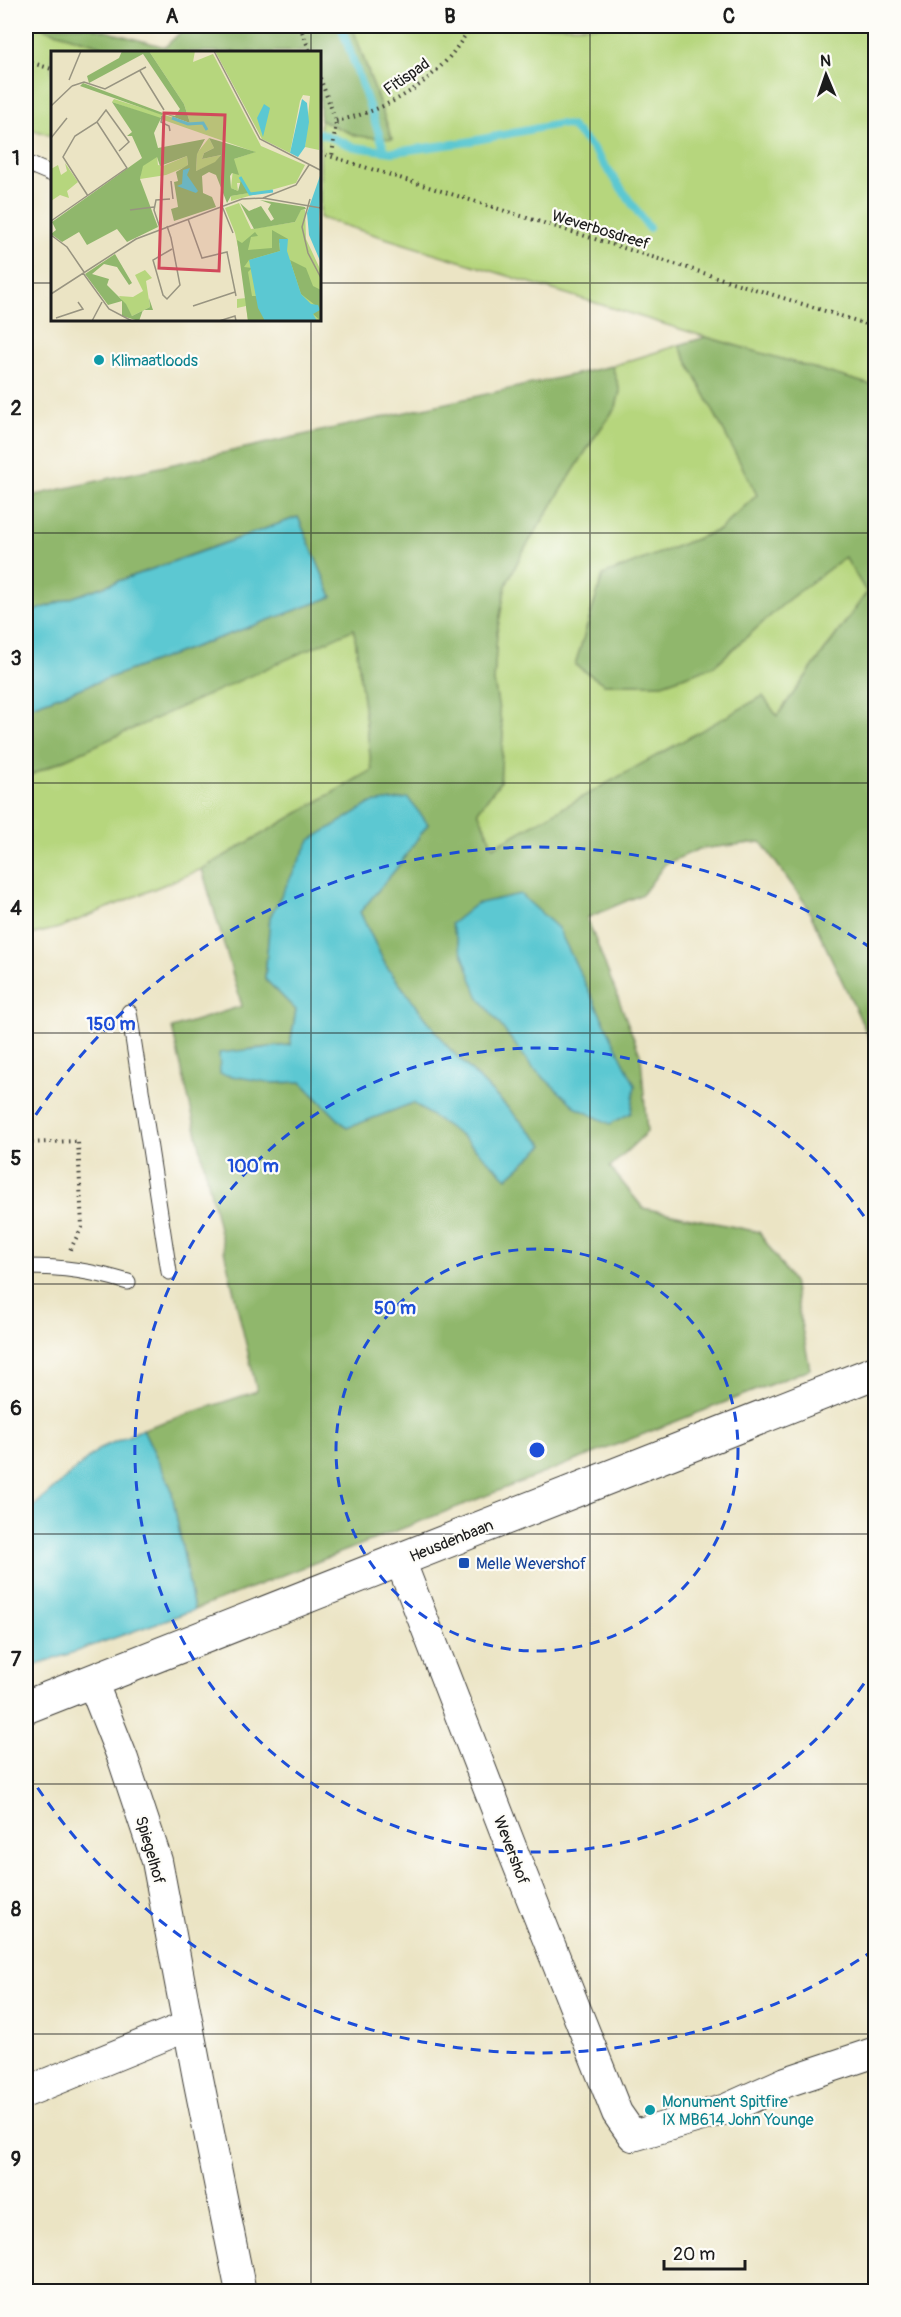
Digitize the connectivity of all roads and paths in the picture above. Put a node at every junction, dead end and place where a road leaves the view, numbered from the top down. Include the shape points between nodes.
1 (300, 26) edge
2 (472, 26) edge
3 (310, 51) edge
4 (26, 61) edge
5 (51, 69) edge
6 (321, 81) edge
7 (336, 121) junction
8 (321, 153) edge
9 (332, 157) junction
10 (26, 164) edge
11 (51, 174) edge
12 (876, 327) edge
13 (129, 1012) dead end
14 (26, 1143) edge
15 (26, 1267) edge
16 (61, 1267) junction
17 (169, 1272) dead end
18 (128, 1282) dead end
19 (876, 1372) edge
20 (400, 1560) junction
21 (92, 1681) junction
22 (26, 1707) edge
23 (188, 2026) junction
24 (876, 2052) edge
25 (26, 2092) edge
26 (242, 2292) edge

1 - 3 path
2 - 7 path, Fitispad via 442,66 397,100 357,117
4 - 5 path
6 - 7 path
7 - 9 path
8 - 9 path, Weverbosdreef
9 - 12 path, Weverbosdreef
10 - 11 lane
13 - 17 lane
14 - 16 path via 78,1141 82,1227
15 - 16 lane
16 - 18 lane
19 - 20 main road, Heusdenbaan
20 - 21 main road, Heusdenbaan
20 - 24 street, Wevershof via 617,2113 633,2136 726,2109 786,2082
21 - 22 main road, Heusdenbaan
21 - 23 street, Spiegelhof via 157,1861
23 - 25 street
23 - 26 street, Spiegelhof

